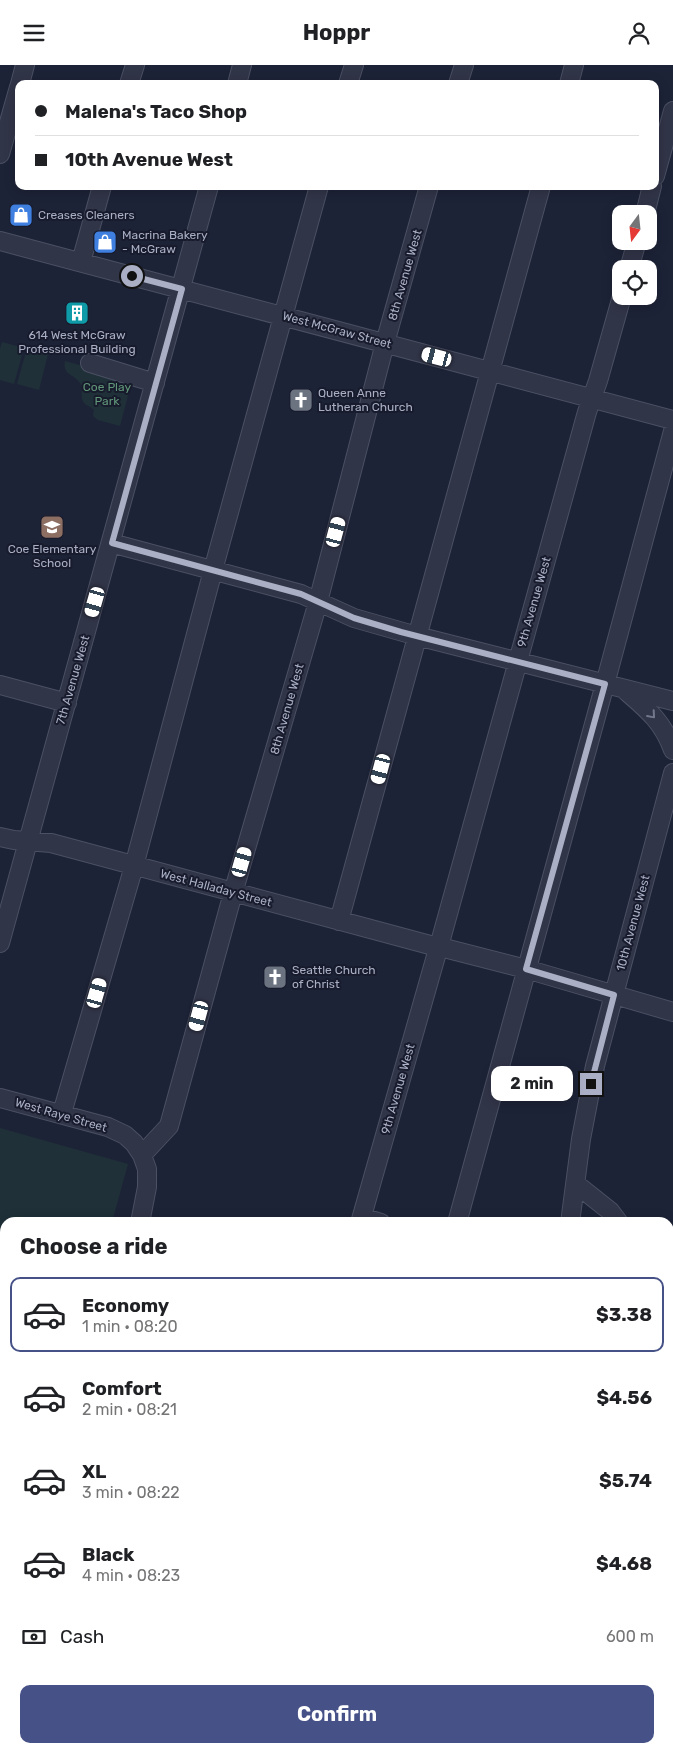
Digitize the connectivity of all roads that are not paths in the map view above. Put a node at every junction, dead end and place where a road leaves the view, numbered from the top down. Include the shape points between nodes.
1 (25, 65) edge
2 (134, 65) edge
3 (242, 65) edge
4 (354, 65) edge
5 (464, 65) edge
6 (574, 65) edge
7 (20, 80) edge
8 (130, 80) edge
9 (238, 80) edge
10 (349, 80) edge
11 (459, 80) edge
12 (570, 80) edge
13 (15, 100) edge
14 (673, 111) edge
15 (0, 154) edge
16 (659, 162) edge
17 (101, 190) edge
18 (208, 190) edge
19 (318, 190) edge
20 (428, 190) edge
21 (540, 190) edge
22 (651, 190) edge
23 (647, 205) edge
24 (0, 241) edge
25 (81, 262) junction
26 (182, 289) junction
27 (619, 305) edge
28 (282, 316) junction
29 (385, 343) junction
30 (90, 363) dead end
31 (490, 371) junction
32 (155, 383) junction
33 (592, 398) junction
34 (673, 420) edge
35 (673, 431) edge
36 (112, 543) junction
37 (213, 571) junction
38 (318, 603) junction
39 (417, 636) junction
40 (517, 662) junction
41 (0, 685) edge
42 (613, 686) junction
43 (673, 701) edge
44 (67, 703) junction
45 (673, 750) edge
46 (673, 773) edge
47 (0, 837) edge
48 (29, 841) junction
49 (134, 866) junction
50 (233, 893) junction
51 (340, 921) junction
52 (0, 943) edge
53 (439, 947) junction
54 (526, 969) junction
55 (614, 995) junction
56 (673, 1012) edge
57 (0, 1098) edge
58 (62, 1113) junction
59 (142, 1155) junction
60 (576, 1184) junction
61 (141, 1217) edge
62 (362, 1217) edge
63 (459, 1217) edge
64 (571, 1217) edge
65 (614, 1217) edge

1 - 7 street
2 - 8 street
3 - 9 street
4 - 10 street
5 - 11 street
6 - 12 street
13 - 15 street
14 - 16 street
17 - 25 street
18 - 26 street, 7th Avenue West
19 - 28 street
20 - 29 street, 8th Avenue West
21 - 31 street
22 - 23 street
24 - 25 street, West McGraw Street
25 - 26 street, West McGraw Street
26 - 28 street, West McGraw Street
26 - 32 street, 7th Avenue West
27 - 33 street, 9th Avenue West
28 - 29 street, West McGraw Street
28 - 37 street
29 - 31 street, West McGraw Street
29 - 38 street, 8th Avenue West
30 - 32 street
31 - 33 street, West McGraw Street
31 - 39 street
32 - 36 street, 7th Avenue West
33 - 34 street, West McGraw Street
33 - 40 street, 9th Avenue West
35 - 42 street
36 - 37 street
36 - 44 street, 7th Avenue West
37 - 38 street via 301,594
37 - 49 street
38 - 39 street via 354,618
38 - 50 street, 8th Avenue West
39 - 40 street
39 - 51 street
40 - 42 street
40 - 53 street, 9th Avenue West
41 - 44 street
42 - 43 street
42 -> 45 street via 651,713 667,734
42 - 54 street
44 - 48 street, 7th Avenue West
46 - 55 street, 10th Avenue West
47 - 48 street, West Halladay Street
48 - 49 street, West Halladay Street via 51,843
48 - 52 street, 7th Avenue West
49 - 50 street, West Halladay Street
49 - 58 street
50 - 51 street, West Halladay Street
50 - 59 street, 8th Avenue West via 169,1126
51 - 53 street, West Halladay Street
53 - 54 street, West Halladay Street
53 - 62 street, 9th Avenue West
54 - 55 street, West Halladay Street
54 - 63 street
55 - 56 street, West Halladay Street
55 - 60 street, 10th Avenue West via 587,1101
57 - 58 street, West Raye Street
58 - 59 street, West Raye Street via 125,1135
59 - 61 street via 147,1169 147,1187
60 - 64 street, 10th Avenue West
60 - 65 street

